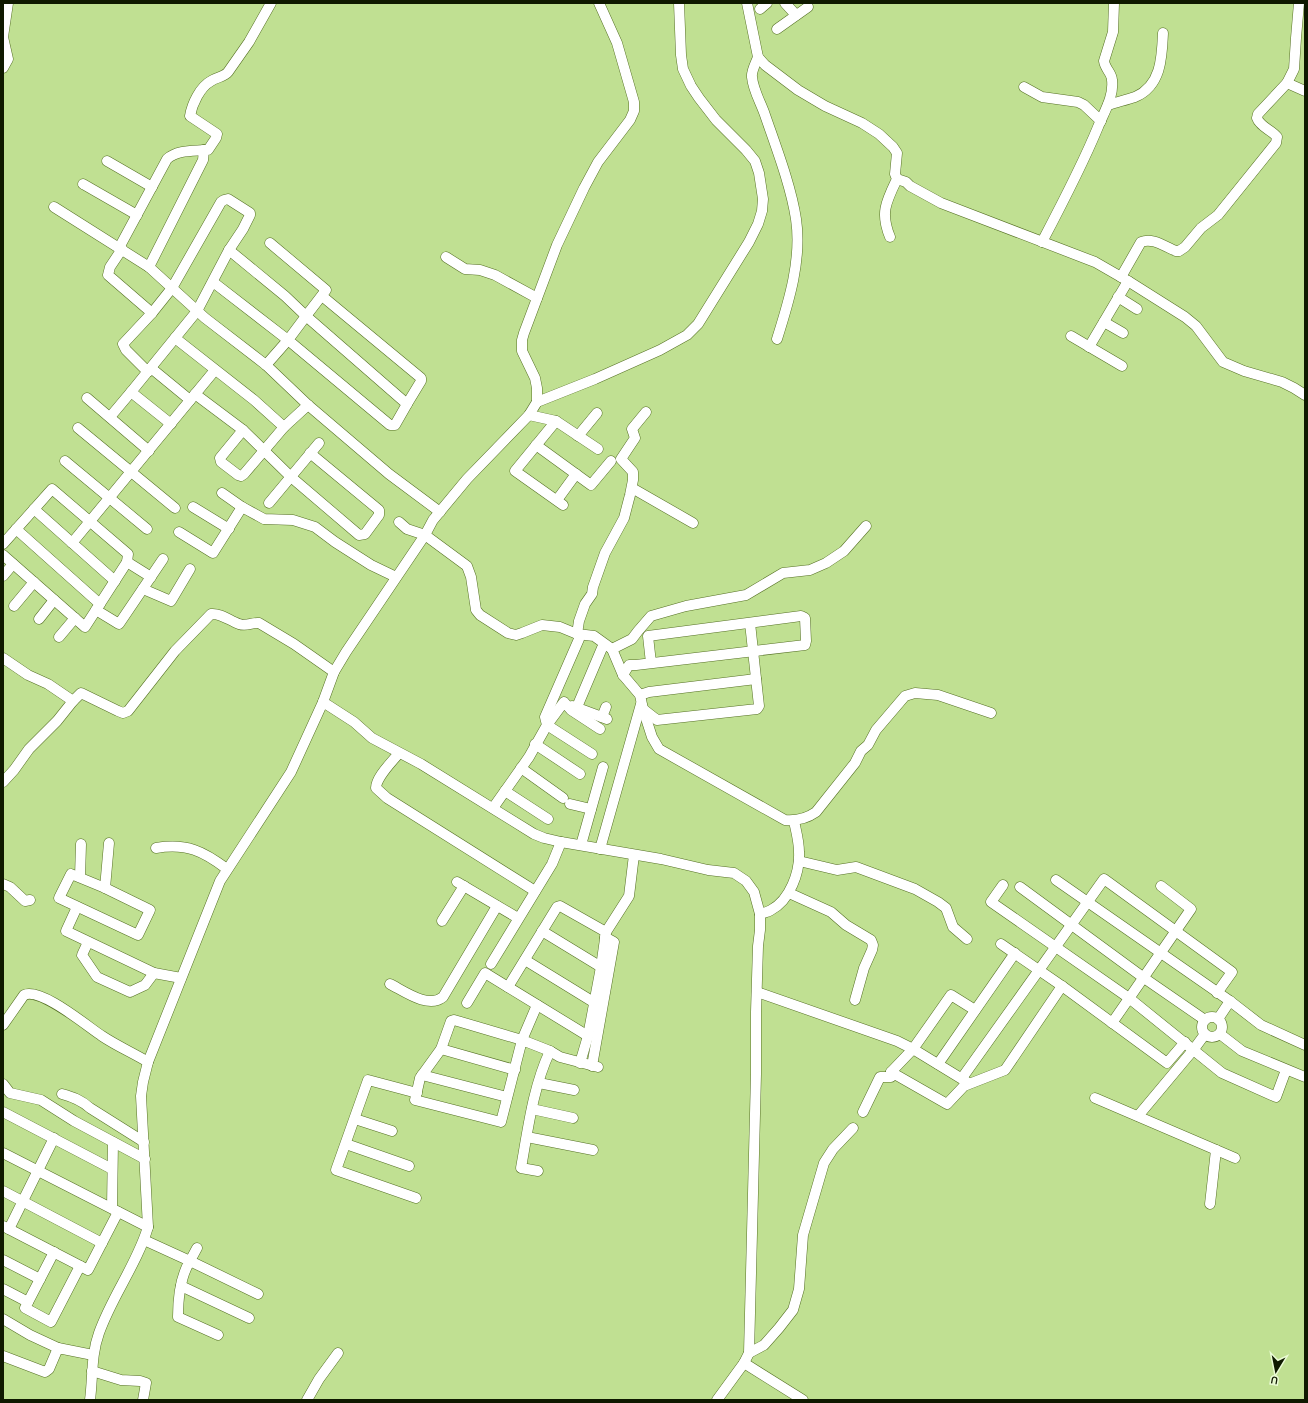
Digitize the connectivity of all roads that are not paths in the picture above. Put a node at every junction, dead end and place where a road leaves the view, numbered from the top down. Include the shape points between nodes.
1 (8, 3) edge
2 (271, 3) edge
3 (599, 3) edge
4 (679, 3) edge
5 (747, 3) edge
6 (785, 3) edge
7 (1114, 3) edge
8 (1299, 3) edge
9 (808, 7) dead end
10 (796, 16) junction
11 (777, 28) dead end
12 (1163, 33) dead end
13 (758, 57) junction
14 (3, 68) edge
15 (1287, 83) junction
16 (1024, 87) dead end
17 (1305, 91) edge
18 (1108, 105) junction
19 (1101, 121) junction
20 (204, 150) junction
21 (107, 161) dead end
22 (897, 179) junction
23 (83, 184) dead end
24 (152, 187) junction
25 (54, 206) dead end
26 (137, 215) junction
27 (890, 237) dead end
28 (1042, 242) junction
29 (270, 243) dead end
30 (120, 249) junction
31 (229, 250) junction
32 (446, 257) dead end
33 (149, 267) junction
34 (1125, 279) junction
35 (213, 282) junction
36 (172, 288) junction
37 (322, 296) junction
38 (1118, 297) junction
39 (537, 298) junction
40 (1137, 309) dead end
41 (197, 311) junction
42 (152, 313) junction
43 (306, 316) junction
44 (1104, 322) junction
45 (1123, 333) dead end
46 (1071, 336) dead end
47 (175, 338) junction
48 (777, 339) dead end
49 (288, 340) junction
50 (1089, 347) junction
51 (266, 365) junction
52 (1122, 366) dead end
53 (150, 370) junction
54 (215, 370) junction
55 (131, 392) junction
56 (1305, 395) edge
57 (192, 397) junction
58 (87, 398) dead end
59 (536, 402) junction
60 (407, 404) junction
61 (308, 405) junction
62 (646, 412) dead end
63 (597, 413) dead end
64 (529, 414) junction
65 (110, 417) junction
66 (556, 421) junction
67 (171, 424) junction
68 (284, 427) junction
69 (78, 428) dead end
70 (243, 430) junction
71 (578, 436) junction
72 (319, 443) dead end
73 (536, 445) junction
74 (598, 449) dead end
75 (264, 450) junction
76 (149, 451) junction
77 (310, 454) junction
78 (65, 461) dead end
79 (611, 461) dead end
80 (132, 472) junction
81 (576, 474) junction
82 (291, 477) junction
83 (632, 488) junction
84 (222, 493) dead end
85 (110, 497) junction
86 (269, 503) dead end
87 (193, 507) dead end
88 (242, 507) junction
89 (175, 508) dead end
90 (34, 509) junction
91 (440, 512) junction
92 (90, 521) junction
93 (399, 522) dead end
94 (693, 523) dead end
95 (866, 526) dead end
96 (16, 529) junction
97 (147, 529) dead end
98 (229, 529) junction
99 (179, 532) dead end
100 (425, 535) junction
101 (72, 543) junction
102 (3, 544) edge
103 (3, 555) edge
104 (163, 558) dead end
105 (128, 562) junction
106 (13, 564) junction
107 (190, 569) dead end
108 (3, 576) edge
109 (151, 577) junction
110 (396, 577) junction
111 (115, 581) junction
112 (34, 582) junction
113 (143, 589) junction
114 (54, 600) junction
115 (14, 606) dead end
116 (98, 607) junction
117 (75, 618) junction
118 (39, 619) dead end
119 (750, 623) junction
120 (578, 636) junction
121 (59, 637) dead end
122 (607, 649) junction
123 (753, 651) junction
124 (3, 658) edge
125 (651, 663) junction
126 (334, 672) junction
127 (624, 675) junction
128 (756, 679) junction
129 (554, 698) junction
130 (73, 701) junction
131 (323, 702) junction
132 (564, 702) junction
133 (642, 702) junction
134 (577, 707) junction
135 (606, 707) dead end
136 (992, 714) dead end
137 (547, 726) junction
138 (600, 729) dead end
139 (536, 744) junction
140 (399, 753) junction
141 (592, 754) dead end
142 (603, 767) dead end
143 (520, 768) junction
144 (580, 774) dead end
145 (3, 782) edge
146 (505, 791) junction
147 (493, 808) junction
148 (591, 809) junction
149 (548, 819) dead end
150 (794, 821) junction
151 (561, 842) junction
152 (109, 843) dead end
153 (81, 844) dead end
154 (581, 845) junction
155 (156, 848) dead end
156 (600, 849) junction
157 (634, 855) junction
158 (799, 862) junction
159 (227, 869) junction
160 (80, 877) junction
161 (1056, 880) dead end
162 (3, 884) edge
163 (1003, 885) dead end
164 (1160, 886) dead end
165 (1020, 887) dead end
166 (106, 888) junction
167 (535, 891) junction
168 (789, 893) junction
169 (30, 900) dead end
170 (1088, 902) junction
171 (496, 906) junction
172 (77, 907) junction
173 (760, 914) junction
174 (518, 918) junction
175 (442, 921) dead end
176 (1072, 924) junction
177 (542, 931) junction
178 (1176, 931) junction
179 (605, 935) junction
180 (967, 940) dead end
181 (88, 942) junction
182 (1001, 944) dead end
183 (1056, 946) junction
184 (608, 950) junction
185 (1014, 954) junction
186 (1160, 954) junction
187 (525, 960) junction
188 (491, 964) dead end
189 (601, 967) junction
190 (1039, 970) junction
191 (154, 972) junction
192 (181, 978) junction
193 (1144, 978) junction
194 (390, 984) dead end
195 (1062, 986) junction
196 (508, 987) junction
197 (757, 992) junction
198 (1217, 993) junction
199 (1129, 998) junction
200 (855, 1000) dead end
201 (1230, 1001) junction
202 (467, 1002) dead end
203 (595, 1003) junction
204 (537, 1005) junction
205 (975, 1010) junction
206 (1218, 1019) junction
207 (1205, 1020) junction
208 (1112, 1023) junction
209 (3, 1024) edge
210 (1205, 1034) junction
211 (1220, 1034) junction
212 (588, 1036) junction
213 (522, 1040) junction
214 (1185, 1042) junction
215 (1305, 1045) edge
216 (441, 1049) junction
217 (913, 1049) junction
218 (1194, 1050) junction
219 (550, 1051) junction
220 (148, 1062) junction
221 (580, 1063) junction
222 (938, 1064) junction
223 (514, 1070) junction
224 (1286, 1070) junction
225 (891, 1072) junction
226 (422, 1075) junction
227 (1305, 1077) edge
228 (965, 1081) junction
229 (539, 1083) junction
230 (3, 1084) edge
231 (574, 1090) dead end
232 (417, 1093) junction
233 (62, 1094) dead end
234 (507, 1097) junction
235 (1095, 1098) dead end
236 (532, 1109) junction
237 (3, 1112) edge
238 (863, 1112) dead end
239 (1138, 1116) junction
240 (573, 1118) dead end
241 (355, 1119) junction
242 (853, 1128) dead end
243 (392, 1131) dead end
244 (527, 1137) junction
245 (54, 1138) junction
246 (112, 1142) junction
247 (144, 1142) junction
248 (346, 1144) junction
249 (593, 1150) dead end
250 (1216, 1150) junction
251 (3, 1153) edge
252 (1235, 1158) dead end
253 (145, 1159) junction
254 (409, 1166) dead end
255 (112, 1169) junction
256 (38, 1171) junction
257 (538, 1171) dead end
258 (3, 1191) edge
259 (416, 1198) dead end
260 (23, 1201) junction
261 (1210, 1204) dead end
262 (115, 1210) junction
263 (148, 1227) junction
264 (6, 1228) edge
265 (144, 1240) junction
266 (102, 1243) junction
267 (197, 1248) dead end
268 (54, 1252) junction
269 (3, 1260) edge
270 (190, 1261) junction
271 (80, 1266) junction
272 (40, 1279) junction
273 (181, 1286) junction
274 (3, 1289) edge
275 (258, 1294) dead end
276 (28, 1302) junction
277 (249, 1318) dead end
278 (3, 1319) edge
279 (218, 1335) dead end
280 (58, 1348) junction
281 (338, 1352) dead end
282 (749, 1352) junction
283 (94, 1354) junction
284 (3, 1356) edge
285 (744, 1363) junction
286 (92, 1371) junction
287 (90, 1400) edge
288 (143, 1400) edge
289 (308, 1400) edge
290 (717, 1400) edge
291 (804, 1400) edge

1 - 14 street via 3,37 8,59
2 - 20 street via 250,42 226,75 210,82 195,100 190,116 217,136 208,150
3 - 39 street via 617,43 634,102 634,111 598,162 584,188 557,244
4 - 59 street via 683,69 691,86 716,120 755,161 763,199 758,224 698,324 687,335 595,379
5 - 13 street
6 - 10 street
7 - 18 street via 1113,32 1104,61 1112,80
8 - 15 street via 1294,69
9 - 10 street
10 - 11 street
12 - 18 street via 1161,65 1154,81 1136,96
13 - 22 street via 765,66 798,90 879,134 897,152
13 - 48 street via 752,76 754,86 792,200 797,232 795,268
15 - 17 street
15 - 34 street via 1257,118 1260,124 1277,137 1276,143 1218,215 1179,251 1154,241 1141,242
16 - 19 street via 1042,97 1078,102
18 - 19 street
19 - 28 street
20 - 24 street via 172,154
20 - 33 street via 203,160
21 - 24 street
22 - 27 street via 884,208 885,226
22 - 28 street via 941,203
23 - 26 street
24 - 26 street
25 - 30 street
26 - 30 street
28 - 34 street via 1095,262
29 - 37 street via 326,288
30 - 33 street
30 - 42 street via 108,274
31 - 35 street
31 - 36 street via 250,213 228,199 221,202
31 - 43 street
32 - 39 street via 465,269 495,275
33 - 36 street
34 - 38 street
34 - 56 street via 1196,326 1223,362 1282,382
35 - 41 street
35 - 49 street
36 - 41 street
36 - 42 street
37 - 43 street
37 - 60 street via 421,378
38 - 40 street
38 - 44 street
39 - 59 street via 521,346 535,378
41 - 47 street
41 - 51 street
42 - 53 street via 123,344 126,350
43 - 49 street
43 - 60 street
44 - 45 street
44 - 50 street
46 - 50 street
47 - 53 street
47 - 54 street
49 - 51 street
49 - 60 street via 390,425 398,422
50 - 52 street
51 - 61 street
53 - 55 street
53 - 57 street
54 - 57 street
54 - 68 street
55 - 65 street
55 - 67 street
57 - 67 street
57 - 70 street
58 - 65 street
59 - 64 street
61 - 68 street
61 - 91 street via 389,474
62 - 83 street via 632,429 635,438 621,460 633,472
63 - 71 street
64 - 66 street
64 - 91 street via 467,479
65 - 76 street
66 - 71 street
66 - 73 street
67 - 76 street
68 - 75 street
69 - 80 street
70 - 75 street
70 - 75 street via 221,456 221,462 242,476
71 - 74 street
72 - 77 street
73 - 81 street
73 - 81 street via 515,471 560,502
75 - 82 street
76 - 80 street
77 - 82 street
77 - 82 street via 378,510 379,515 365,534 359,535
78 - 85 street
79 - 81 street via 591,485
80 - 85 street
80 - 89 street
82 - 86 street
83 - 94 street
83 - 120 street via 624,518 605,553 592,594 585,604 579,621
84 - 88 street
85 - 92 street
85 - 97 street
87 - 98 street
88 - 98 street
88 - 110 street via 264,519 293,520 315,527 371,566
90 - 92 street via 52,489
90 - 96 street
90 - 101 street
91 - 100 street
92 - 101 street
92 - 105 street via 128,554
93 - 100 street via 407,529
95 - 122 street via 844,551 826,563 810,570 783,573 746,595 686,606 651,616 632,640
96 - 102 street
96 - 116 street
98 - 99 street via 213,553
100 - 110 street
100 - 120 street via 467,566 476,610 480,615 508,633 516,635 542,625 560,627
101 - 111 street
103 - 106 street
104 - 109 street
105 - 109 street
105 - 111 street
106 - 108 street
106 - 112 street
107 - 113 street via 171,601
109 - 113 street
110 - 126 street
111 - 116 street
112 - 114 street
112 - 115 street
113 - 116 street via 119,624
114 - 117 street
114 - 118 street
116 - 117 street via 86,627
117 - 121 street
119 - 123 street
119 - 123 street via 801,616 805,618 805,645
119 - 125 street via 648,636
120 - 122 street via 594,636
120 - 129 street
122 - 127 street
122 - 134 street
123 - 125 street
123 - 128 street
124 - 130 street
125 - 127 street via 629,665
126 - 130 street via 259,623 248,626 211,614 175,651 126,713 82,693
126 - 131 street
127 - 133 street
128 - 133 street via 649,692
128 - 133 street via 759,706 757,709 657,720
129 - 132 street
129 - 137 street via 545,717
130 - 145 street
131 - 140 street via 354,722 372,738
131 - 159 street via 291,772
132 - 134 street
132 - 137 street
132 - 138 street via 571,710
133 - 150 street via 652,737 659,749 785,820
133 - 156 street
134 - 135 street via 605,718
136 - 150 street via 938,695 915,693 905,696 876,730 855,763 816,812
137 - 139 street
137 - 141 street
139 - 143 street
139 - 144 street
140 - 147 street
140 - 167 street via 383,772 376,788 387,798
142 - 148 street
143 - 146 street
143 - 148 street via 566,801
146 - 147 street
146 - 149 street
147 - 151 street via 534,834
148 - 154 street
150 - 158 street
151 - 154 street
151 - 167 street via 552,864
152 - 166 street
153 - 160 street
154 - 156 street
155 - 159 street via 172,846 201,852
156 - 157 street
157 - 173 street via 734,873 746,881 754,892
157 - 179 street via 629,896
158 - 168 street
158 - 180 street via 837,870 856,867 915,889 946,908 954,927
159 - 192 street via 220,880
160 - 166 street
160 - 172 street via 71,874 59,898
161 - 170 street
162 - 169 street via 25,900
163 - 183 street via 991,902
164 - 178 street via 1191,909
165 - 176 street
166 - 172 street via 150,910 138,935
167 - 174 street
168 - 173 street via 771,911
168 - 200 street via 831,912 846,925 871,940 872,950
170 - 176 street
170 - 178 street via 1104,879
170 - 186 street
171 - 174 street
171 - 175 street via 460,884
171 - 194 street via 439,999 432,1002 421,999
172 - 181 street via 66,931
173 - 197 street
174 - 188 street
176 - 183 street
176 - 193 street
177 - 179 street via 560,906
177 - 187 street
177 - 189 street
178 - 186 street
178 - 198 street via 1232,972
179 - 184 street
181 - 191 street
181 - 191 street via 82,955 97,977 130,992 145,985
182 - 185 street
183 - 190 street
183 - 199 street
184 - 189 street
184 - 221 street via 595,1067
185 - 190 street
185 - 205 street
186 - 193 street
186 - 198 street
187 - 196 street
187 - 203 street
189 - 203 street
190 - 195 street
190 - 228 street
191 - 192 street
192 - 220 street
193 - 199 street
193 - 207 street
195 - 208 street
195 - 228 street via 1005,1070
196 - 202 street via 485,973
196 - 204 street
197 - 217 street via 897,1041
197 - 282 street
198 - 201 street
199 - 208 street
199 - 214 street
201 - 206 street
201 - 215 street via 1261,1025
203 - 212 street
204 - 212 street
204 - 213 street
205 - 217 street via 951,995
205 - 222 street
206 - 207 street via 1210,1017
206 - 211 street via 1222,1026
207 - 210 street via 1202,1029
208 - 214 street via 1168,1063
209 - 220 street via 24,995 33,995 64,1009 102,1036
210 - 211 street via 1214,1037
210 - 218 street
211 - 224 street via 1242,1051
212 - 221 street
213 - 216 street via 454,1020 450,1022
213 - 219 street
213 - 223 street
214 - 218 street
216 - 223 street
216 - 226 street
217 - 222 street
217 - 225 street
218 - 224 street via 1222,1073 1276,1097
218 - 239 street
219 - 221 street
219 - 229 street
220 - 247 street via 141,1096
222 - 228 street
223 - 234 street
224 - 227 street
225 - 228 street via 946,1104 964,1086
225 - 238 street via 890,1077 880,1077
226 - 232 street
226 - 234 street
229 - 231 street
229 - 236 street
230 - 246 street via 10,1093 41,1100
232 - 234 street via 418,1102 500,1122
232 - 241 street via 368,1080
233 - 247 street via 73,1096
235 - 239 street
236 - 240 street
236 - 244 street
237 - 245 street
239 - 250 street
241 - 243 street
241 - 248 street
242 - 282 street via 833,1149 824,1163 803,1235 799,1289 793,1310 764,1346
244 - 249 street
244 - 257 street via 521,1168
245 - 255 street
245 - 256 street
246 - 253 street
246 - 255 street
247 - 253 street
248 - 254 street
248 - 259 street via 336,1170
250 - 252 street
250 - 261 street
251 - 256 street
253 - 263 street
255 - 262 street
256 - 260 street
256 - 262 street
258 - 260 street
260 - 264 street
260 - 266 street
262 - 263 street
262 - 266 street
263 - 265 street
264 - 268 street
265 - 270 street
265 - 283 street via 112,1303
266 - 271 street via 88,1270
267 - 270 street
268 - 271 street
268 - 272 street
269 - 272 street
270 - 273 street
270 - 275 street
271 - 276 street via 51,1322 25,1308
272 - 276 street
273 - 277 street
273 - 279 street via 178,1317
274 - 276 street
278 - 280 street
280 - 283 street
280 - 284 street via 49,1369 45,1372
281 - 289 street
282 - 285 street
283 - 286 street
285 - 290 street
285 - 291 street
286 - 287 street
286 - 288 street via 121,1380 146,1383

